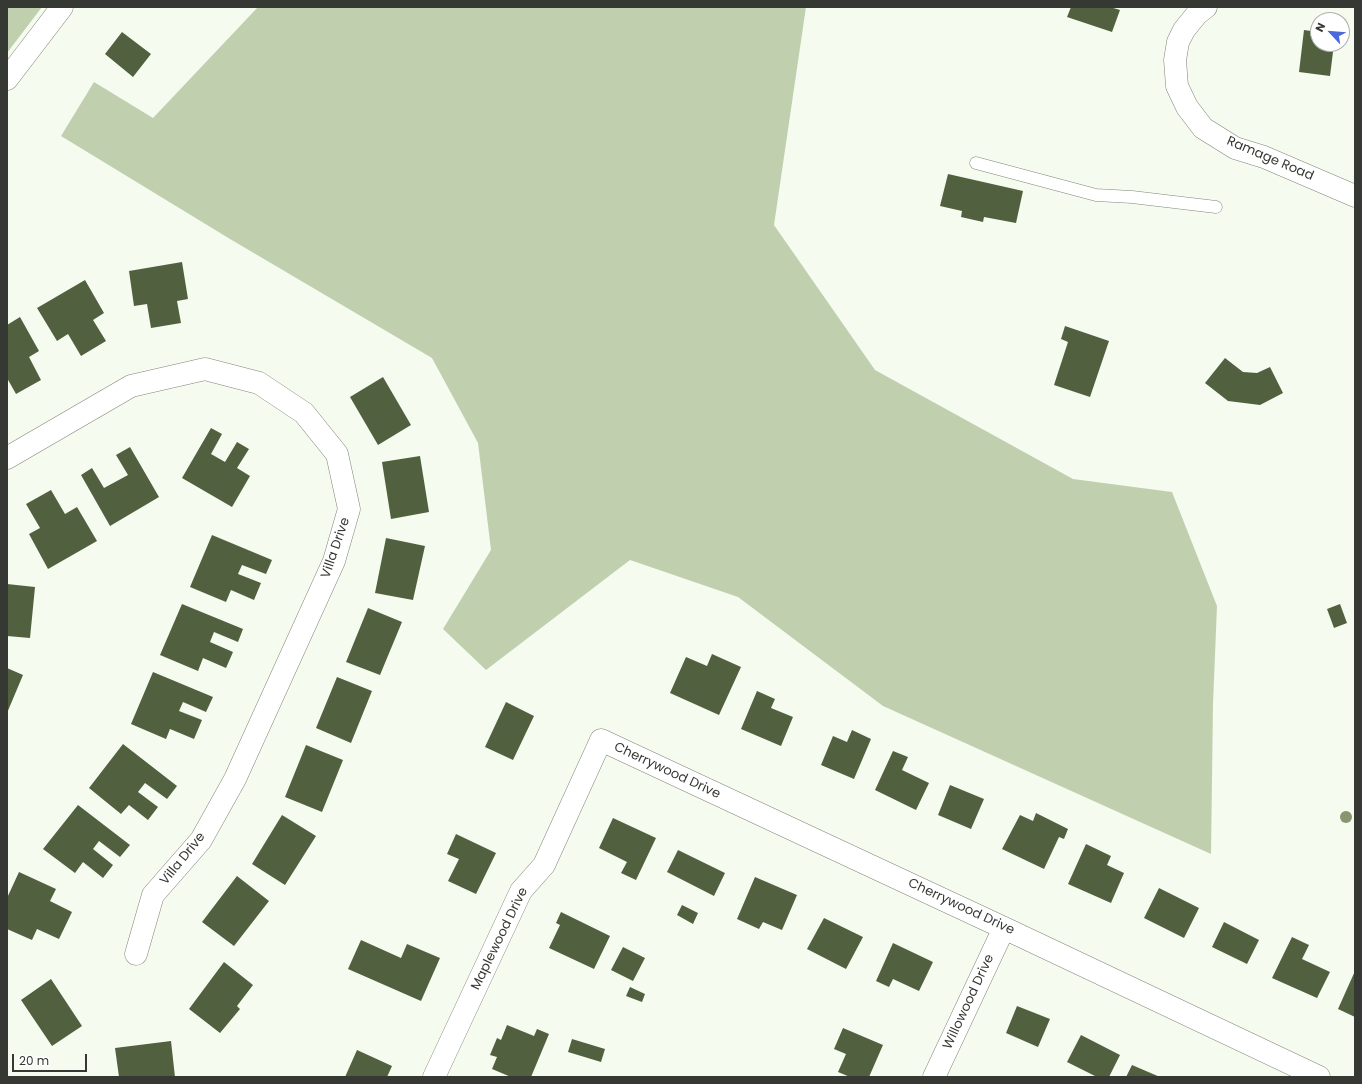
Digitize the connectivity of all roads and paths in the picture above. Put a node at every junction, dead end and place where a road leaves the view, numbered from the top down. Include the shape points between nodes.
1 (62, 7) edge
2 (1206, 7) edge
3 (10, 70) edge
4 (976, 163) dead end
5 (1355, 196) edge
6 (1216, 208) dead end
7 (7, 458) edge
8 (601, 740) joint
9 (1004, 928) junction
10 (136, 954) dead end
11 (1317, 1076) edge
12 (434, 1077) edge
13 (934, 1077) edge

1 - 3 street
2 - 5 street, Ramage Road via 1184,30 1178,42 1175,60 1177,86 1186,107 1203,128 1236,148 1264,157
4 - 6 lane via 1096,195
7 - 10 street, Villa Drive via 131,386 206,369 266,387 304,412 337,454 349,509 334,562 235,779 201,840 153,895
8 - 9 street, Cherrywood Drive
8 - 12 street, Maplewood Drive via 544,865 521,891
9 - 11 street, Cherrywood Drive
9 - 13 street, Willowood Drive

